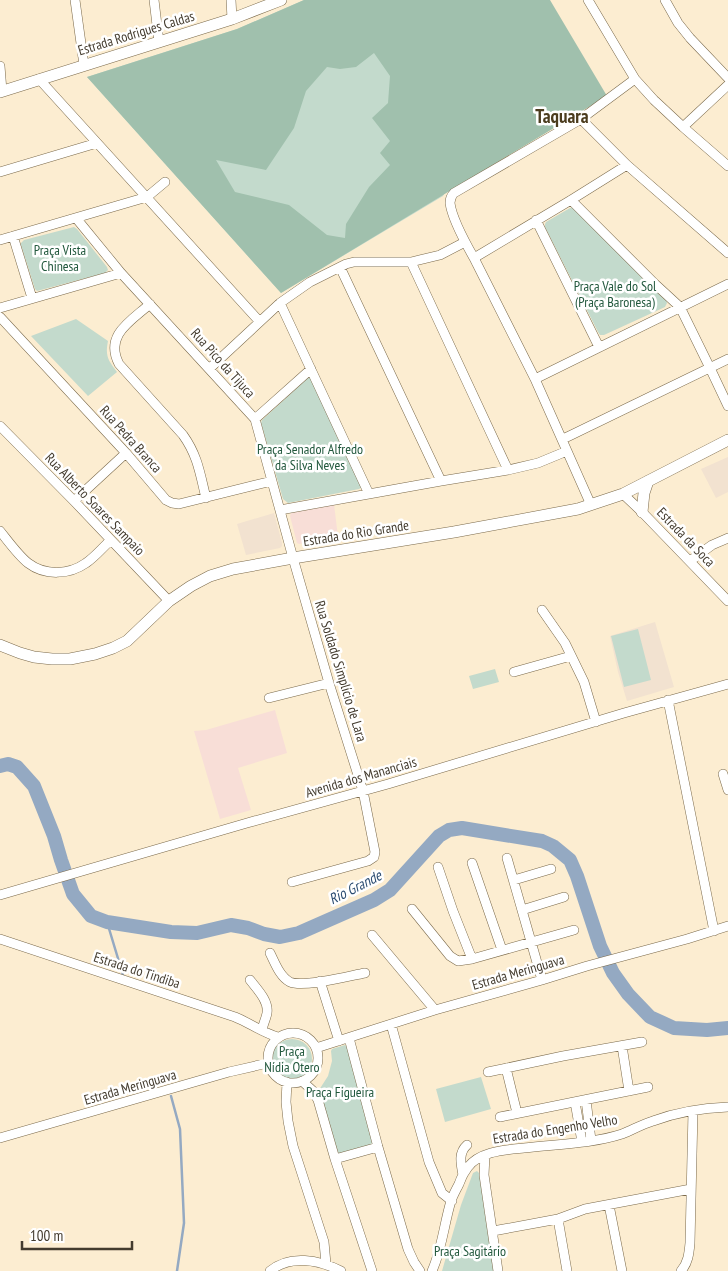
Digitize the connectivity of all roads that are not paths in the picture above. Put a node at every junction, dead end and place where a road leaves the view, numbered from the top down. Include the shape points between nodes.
1 (75, 0) edge
2 (154, 0) edge
3 (230, 0) edge
4 (280, 0) edge
5 (588, 0) edge
6 (665, 0) edge
7 (232, 19) junction
8 (159, 42) junction
9 (84, 65) junction
10 (0, 66) edge
11 (728, 78) edge
12 (39, 79) junction
13 (635, 79) junction
14 (728, 85) edge
15 (1, 91) edge
16 (581, 119) junction
17 (683, 127) junction
18 (97, 143) junction
19 (627, 165) junction
20 (728, 166) edge
21 (0, 172) edge
22 (165, 182) dead end
23 (146, 197) junction
24 (571, 200) junction
25 (76, 218) junction
26 (536, 220) junction
27 (13, 236) junction
28 (0, 240) edge
29 (465, 242) junction
30 (728, 253) edge
31 (474, 258) junction
32 (410, 262) junction
33 (340, 267) junction
34 (121, 273) junction
35 (728, 284) edge
36 (32, 298) junction
37 (280, 303) junction
38 (150, 304) junction
39 (0, 308) edge
40 (680, 308) junction
41 (0, 317) edge
42 (259, 321) junction
43 (599, 347) junction
44 (728, 359) edge
45 (710, 368) junction
46 (209, 369) junction
47 (311, 369) junction
48 (535, 379) junction
49 (728, 406) edge
50 (255, 419) junction
51 (0, 426) edge
52 (563, 439) junction
53 (728, 440) edge
54 (567, 451) junction
55 (126, 453) junction
56 (508, 470) junction
57 (272, 481) junction
58 (441, 481) junction
59 (648, 482) junction
60 (369, 494) junction
61 (622, 494) junction
62 (206, 498) junction
63 (74, 501) junction
64 (590, 505) junction
65 (280, 510) junction
66 (642, 512) junction
67 (0, 531) edge
68 (728, 538) edge
69 (111, 540) junction
70 (293, 558) junction
71 (690, 561) junction
72 (728, 600) edge
73 (169, 601) junction
74 (542, 610) dead end
75 (0, 645) edge
76 (571, 656) junction
77 (514, 672) dead end
78 (329, 683) junction
79 (728, 684) edge
80 (269, 698) dead end
81 (668, 700) junction
82 (596, 722) junction
83 (723, 774) dead end
84 (728, 790) edge
85 (363, 791) junction
86 (508, 858) dead end
87 (472, 863) dead end
88 (438, 867) dead end
89 (551, 870) dead end
90 (514, 880) junction
91 (292, 882) dead end
92 (0, 895) edge
93 (564, 897) dead end
94 (412, 909) dead end
95 (522, 910) junction
96 (728, 926) edge
97 (574, 930) dead end
98 (714, 931) junction
99 (372, 935) dead end
100 (0, 939) edge
101 (532, 942) junction
102 (502, 950) junction
103 (270, 953) dead end
104 (472, 958) junction
105 (365, 972) dead end
106 (250, 980) dead end
107 (542, 980) junction
108 (320, 981) junction
109 (435, 1010) junction
110 (391, 1024) junction
111 (263, 1030) junction
112 (278, 1037) junction
113 (349, 1038) junction
114 (339, 1040) junction
115 (642, 1042) dead end
116 (271, 1045) junction
117 (622, 1046) junction
118 (316, 1048) junction
119 (268, 1063) junction
120 (506, 1068) junction
121 (488, 1072) dead end
122 (302, 1081) junction
123 (287, 1082) junction
124 (648, 1087) dead end
125 (628, 1091) junction
126 (586, 1100) junction
127 (575, 1102) junction
128 (728, 1107) edge
129 (693, 1111) junction
130 (517, 1113) junction
131 (500, 1116) dead end
132 (0, 1138) edge
133 (587, 1141) junction
134 (467, 1145) dead end
135 (378, 1147) junction
136 (485, 1155) junction
137 (335, 1159) junction
138 (474, 1161) junction
139 (463, 1175) junction
140 (484, 1175) junction
141 (691, 1189) junction
142 (442, 1192) junction
143 (452, 1201) junction
144 (609, 1205) junction
145 (447, 1218) junction
146 (558, 1219) junction
147 (493, 1231) junction
148 (326, 1264) junction
149 (369, 1269) edge
150 (270, 1271) edge
151 (341, 1271) edge
152 (420, 1271) edge
153 (432, 1271) edge
154 (498, 1271) edge
155 (567, 1271) edge
156 (622, 1271) edge
157 (681, 1271) edge

1 - 9 street
2 - 8 street
3 - 7 street
4 - 7 main road, Estrada Rodrigues Caldas
5 - 13 street
6 - 11 street via 690,38
7 - 8 main road, Estrada Rodrigues Caldas
8 - 9 main road, Estrada Rodrigues Caldas
9 - 12 main road, Estrada Rodrigues Caldas
10 - 15 street
12 - 15 main road, Estrada Rodrigues Caldas
12 - 18 street
13 - 16 street
13 - 17 street
14 - 17 street
16 - 19 street
16 - 29 street via 452,195 453,213
17 - 20 street
18 - 21 street
18 - 23 street
19 - 24 street
19 - 30 street
22 - 23 street
23 - 25 street
23 - 42 street
24 - 26 street
24 - 40 street
25 - 27 street
25 - 34 street, Rua Pico da Tijuca
26 - 31 street
26 - 43 street
27 - 28 street
27 - 36 street
29 - 31 street
29 - 32 street via 440,255
31 - 48 street
32 - 33 street via 354,262
32 - 56 street
33 - 37 street via 310,282
33 - 58 street
34 - 36 street
34 - 38 street, Rua Pico da Tijuca
35 - 40 street
36 - 39 street
37 - 42 street
37 - 47 street
38 - 46 street, Rua Pico da Tijuca
38 - 62 street via 118,332 114,342 115,356 191,446
40 - 43 street
40 - 45 street
41 - 55 street, Rua Pedra Branca
42 - 46 street
43 - 48 street
44 - 45 street
45 - 49 street
45 - 52 street
46 - 50 street, Rua Pico da Tijuca
47 - 50 street
47 - 60 street
48 - 52 street
50 - 57 street, Rua Pico da Tijuca
51 - 63 street, Rua Alberto Soares Sampaio
52 - 54 street
53 - 59 main road, Estrada do Rio Grande
54 - 56 street via 538,463
54 - 64 street
55 - 62 street, Rua Pedra Branca via 166,500 179,504
55 - 63 street
56 - 58 street
57 - 62 street, Rua Pedra Branca
57 - 65 street, Rua Pico da Tijuca
58 - 60 street
59 - 61 main road, Estrada do Rio Grande
59 - 66 main road
60 - 65 street
61 - 64 main road, Estrada do Rio Grande
61 - 66 street, Estrada da Soca
63 - 69 street, Rua Alberto Soares Sampaio
64 - 70 main road, Estrada do Rio Grande via 454,532
65 - 70 street, Rua Pico da Tijuca
66 - 71 street, Estrada da Soca
67 - 69 street via 27,562 36,568 54,572 68,571 87,563
68 - 71 street
69 - 73 street, Rua Alberto Soares Sampaio
70 - 73 main road, Estrada do Rio Grande via 210,576
70 - 78 street, Rua Soldado Simplício de Lara
71 - 72 street, Estrada da Soca
73 - 75 main road, Estrada do Rio Grande via 127,641 95,654 52,659 20,653
74 - 76 street
76 - 77 street
76 - 82 street via 584,682
78 - 80 street
78 - 85 street, Rua Soldado Simplício de Lara
79 - 81 street, Avenida dos Mananciais
81 - 82 street, Avenida dos Mananciais
81 - 98 street
82 - 85 street, Avenida dos Mananciais
83 - 84 street
85 - 91 street, Rua Soldado Simplício de Lara via 374,857
85 - 92 street, Avenida dos Mananciais
86 - 90 street
87 - 102 street
88 - 104 street
89 - 90 street
90 - 95 street
93 - 95 street
94 - 104 street via 450,956 462,961
95 - 101 street
96 - 98 street, Estrada Meringuava
97 - 101 street
98 - 107 street, Estrada Meringuava
99 - 109 street
100 - 111 street, Estrada do Tindiba via 235,1017
101 - 102 street
101 - 107 street
102 - 104 street
103 - 108 street via 278,970 291,982
105 - 108 street
106 - 111 street via 267,1007
107 - 109 street, Estrada Meringuava
108 - 114 street
109 - 110 street, Estrada Meringuava
110 - 113 street, Estrada Meringuava
110 - 142 street via 430,1162
111 - 112 street, Estrada do Tindiba
111 - 116 street
112 - 116 street
112 - 118 street via 287,1033 304,1035
113 - 114 street, Estrada Meringuava
113 - 135 street
114 - 118 street, Estrada Meringuava
115 - 117 street
116 - 119 street
117 - 120 street
117 - 125 street
118 - 122 street via 316,1068
119 - 123 street via 272,1072
119 - 132 street, Estrada Meringuava
120 - 121 street
120 - 130 street
122 - 123 street
122 - 137 street via 316,1095
123 - 148 street via 286,1102 293,1146 324,1242
124 - 125 street
125 - 126 street
126 - 127 street
126 - 133 street
127 - 130 street
127 - 133 street
128 - 129 street, Estrada do Engenho Velho
129 - 133 street, Estrada do Engenho Velho
129 - 141 street
130 - 131 street
133 - 136 street, Estrada do Engenho Velho
134 - 139 street via 460,1153
135 - 137 street
135 - 152 street via 408,1249
136 - 138 street, Estrada do Engenho Velho
136 - 140 street
137 - 149 street
138 - 139 street, Estrada do Engenho Velho
138 - 140 street
139 - 143 street, Estrada do Engenho Velho
140 - 147 street
141 - 144 street
141 - 157 street via 690,1243
142 - 143 street
142 - 145 street
143 - 145 street, Estrada do Engenho Velho
144 - 146 street
144 - 156 street
145 - 153 street, Estrada do Engenho Velho
146 - 147 street
146 - 155 street
147 - 154 street
148 - 150 street via 290,1260
148 - 151 street

